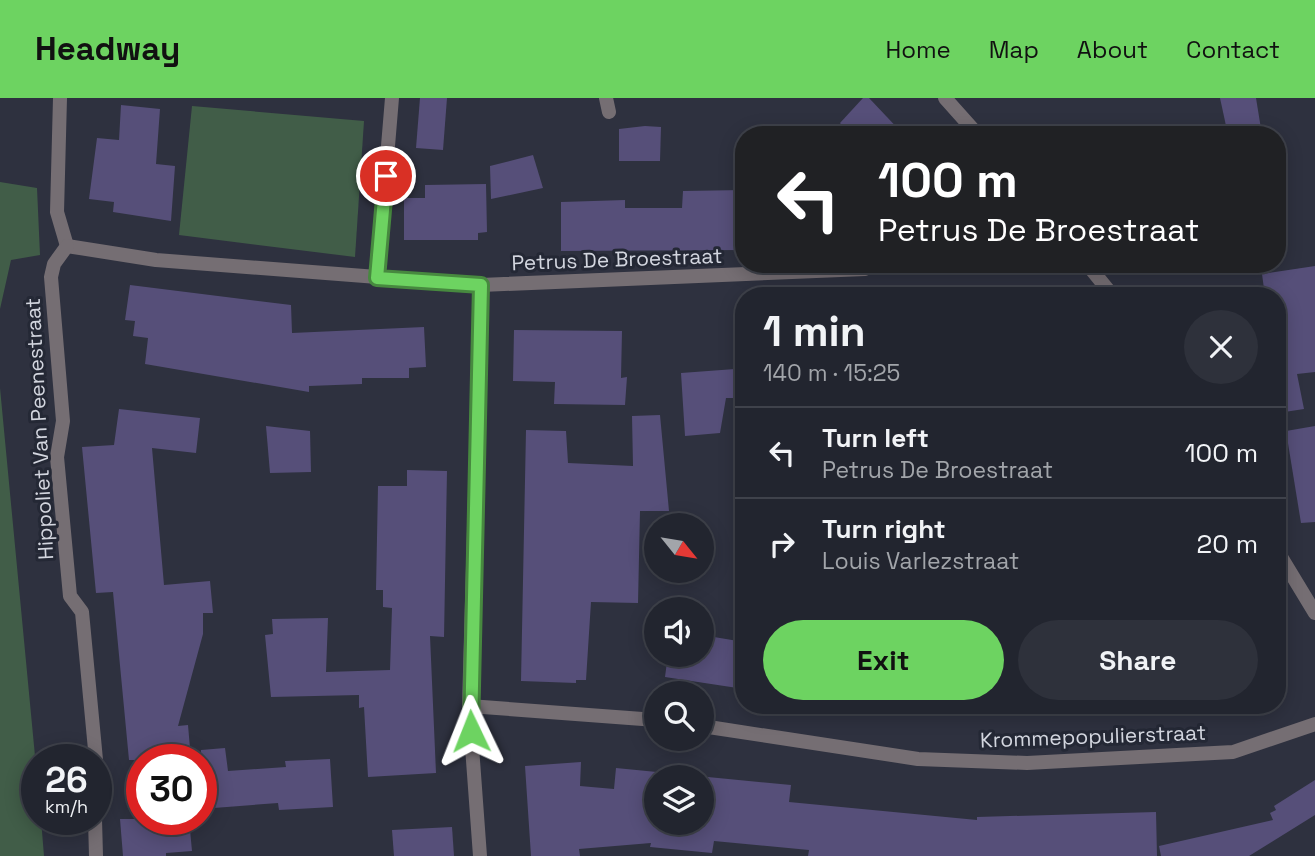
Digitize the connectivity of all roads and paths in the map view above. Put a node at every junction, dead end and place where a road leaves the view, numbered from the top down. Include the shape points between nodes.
1 (60, 98) edge
2 (392, 98) edge
3 (945, 98) edge
4 (970, 126) edge
5 (67, 246) junction
6 (769, 273) edge
7 (1094, 273) edge
8 (377, 278) junction
9 (481, 285) junction
10 (1106, 287) edge
11 (1286, 565) edge
12 (1315, 613) edge
13 (469, 706) junction
14 (644, 719) edge
15 (1315, 724) edge
16 (714, 728) edge
17 (94, 744) edge
18 (96, 835) edge
19 (96, 856) edge
20 (480, 856) edge

1 - 5 street via 57,212
2 - 8 street
3 - 4 street
5 - 8 street, Petrus De Broestraat via 156,260
5 - 17 street, Hippoliet Van Peenestraat via 51,277 63,421 57,457 70,596 82,612
6 - 9 street, Petrus De Broestraat
7 - 10 street
8 - 9 street, Petrus De Broestraat
9 - 13 street
11 - 12 street
13 - 14 street
13 - 20 street
15 - 16 street, Krommepopulierstraat via 1233,752 1027,763 918,759
18 - 19 street, Hippoliet Van Peenestraat

